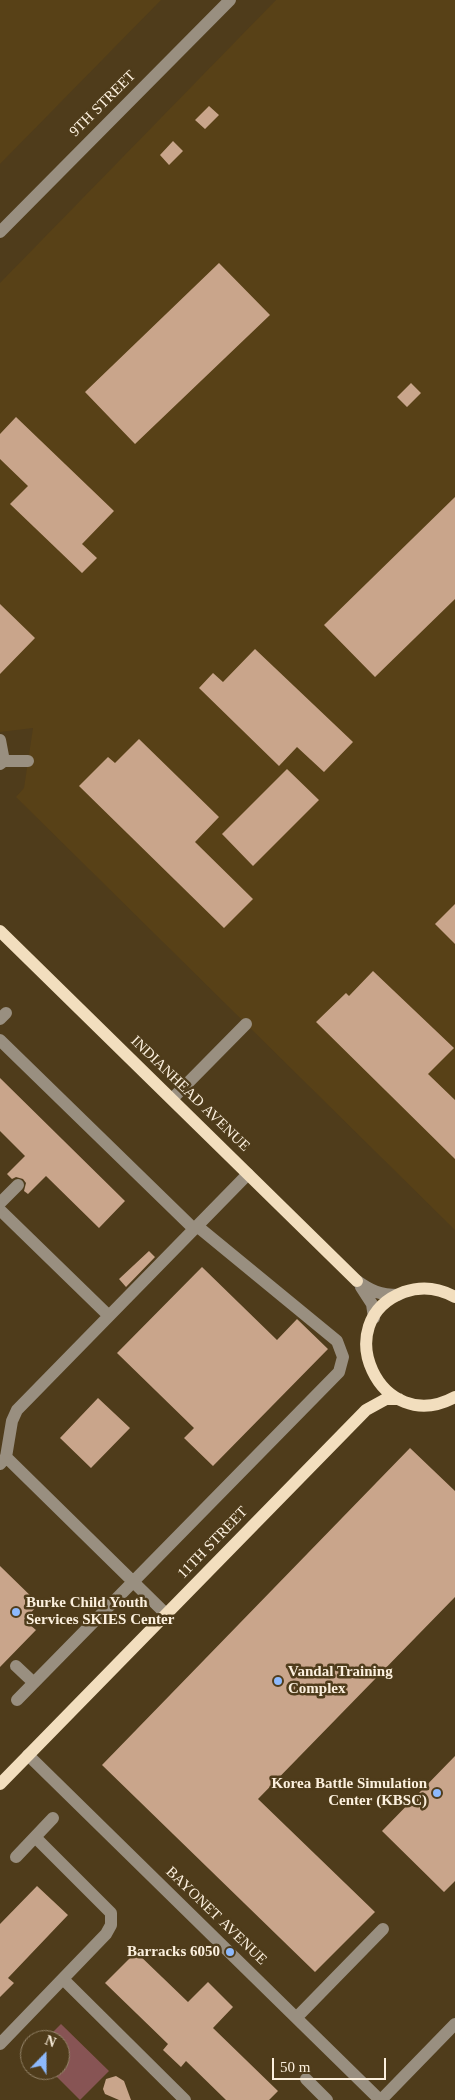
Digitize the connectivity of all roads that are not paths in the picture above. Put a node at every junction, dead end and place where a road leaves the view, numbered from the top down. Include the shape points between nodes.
1 (230, 0) edge
2 (0, 232) edge
3 (0, 740) edge
4 (28, 761) dead end
5 (2, 763) edge
6 (0, 931) edge
7 (246, 1024) dead end
8 (0, 1040) edge
9 (172, 1099) junction
10 (248, 1174) junction
11 (18, 1185) dead end
12 (0, 1202) edge
13 (0, 1210) edge
14 (196, 1227) junction
15 (357, 1281) junction
16 (398, 1295) junction
17 (454, 1296) edge
18 (108, 1316) junction
19 (374, 1318) junction
20 (374, 1376) junction
21 (455, 1398) edge
22 (399, 1399) junction
23 (366, 1410) junction
24 (3, 1460) edge
25 (134, 1582) junction
26 (166, 1614) junction
27 (16, 1666) dead end
28 (34, 1683) junction
29 (17, 1700) dead end
30 (28, 1755) junction
31 (0, 1784) edge
32 (53, 1818) dead end
33 (35, 1837) junction
34 (16, 1857) dead end
35 (383, 1929) dead end
36 (63, 1979) junction
37 (297, 2017) junction
38 (455, 2024) edge
39 (0, 2044) edge
40 (306, 2078) dead end
41 (321, 2098) edge
42 (185, 2100) edge
43 (381, 2100) edge

1 - 2 street, 9TH STREET
3 - 5 street
4 - 5 street
6 - 9 main road, INDIANHEAD AVENUE
7 - 9 street
8 - 14 street
9 - 10 main road, INDIANHEAD AVENUE
10 - 14 street
10 - 15 main road, INDIANHEAD AVENUE
11 - 12 street
13 - 18 street
14 - 18 street
14 - 25 street via 337,1341 342,1357 339,1372
15 - 16 street via 377,1293
15 - 19 street via 372,1304
16 - 17 main road via 428,1288
16 - 19 main road
18 - 24 street via 17,1410
19 - 20 main road via 366,1348
20 - 22 main road via 383,1388
20 - 23 main road via 372,1399
21 - 22 main road via 427,1406
22 - 23 main road via 386,1399
23 - 26 main road, 11TH STREET
24 - 25 street
25 - 26 street
25 - 28 street
26 - 30 main road, 11TH STREET
27 - 28 street
28 - 29 street
30 - 31 main road, 11TH STREET
30 - 37 street, BAYONET AVENUE
32 - 33 street
33 - 34 street
33 - 36 street via 111,1913 111,1925 106,1934
35 - 37 street
36 - 39 street
36 - 42 street
37 - 43 street, BAYONET AVENUE
38 - 43 street
40 - 41 street

